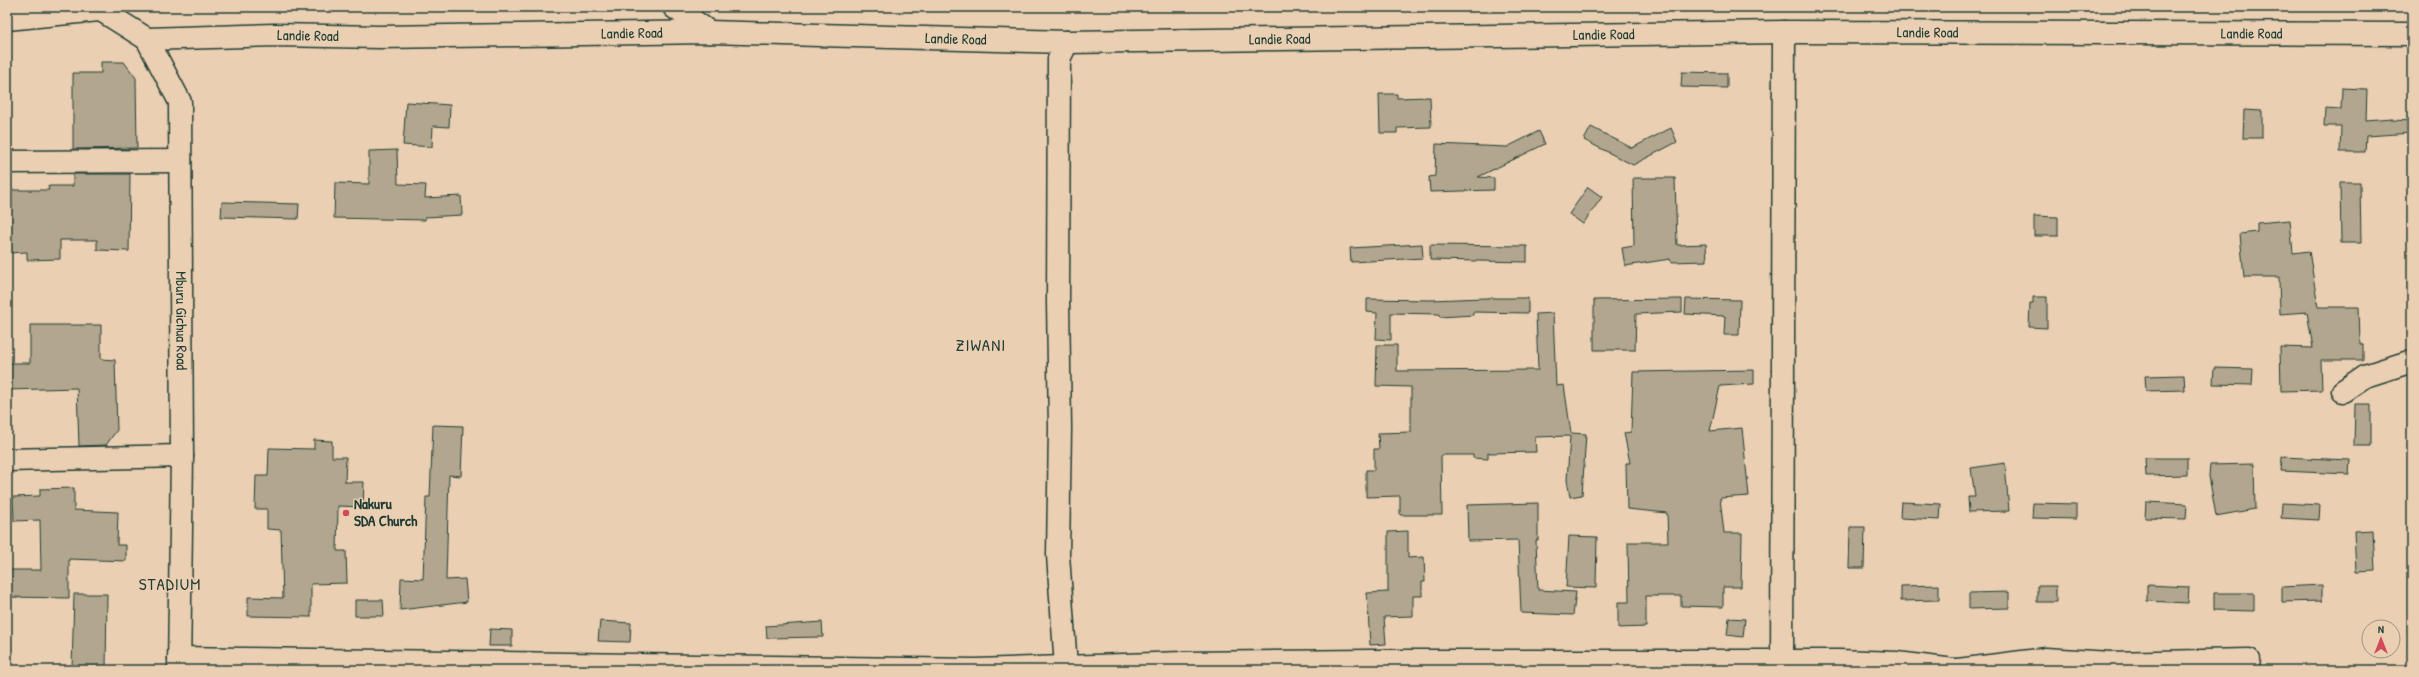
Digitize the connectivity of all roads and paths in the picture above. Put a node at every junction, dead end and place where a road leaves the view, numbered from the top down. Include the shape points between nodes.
1 (674, 7) edge
2 (98, 8) edge
3 (7, 19) edge
4 (709, 32) junction
5 (1784, 32) junction
6 (2412, 34) edge
7 (147, 40) junction
8 (1067, 42) junction
9 (180, 161) junction
10 (7, 162) edge
11 (2412, 361) edge
12 (2343, 390) dead end
13 (182, 456) junction
14 (7, 460) edge
15 (2249, 660) dead end
16 (179, 664) edge
17 (1369, 665) edge
18 (1183, 666) edge
19 (1782, 666) edge
20 (1066, 667) junction
21 (975, 670) edge
22 (1954, 670) edge
23 (1958, 670) edge

1 - 4 street
2 - 3 street
2 - 7 street, Mburu Gichua Road
4 - 7 street, Landie Road via 380,37 275,35
4 - 8 street, Landie Road
5 - 6 street, Landie Road
5 - 8 street, Landie Road
5 - 19 street
7 - 9 street, Mburu Gichua Road via 180,102
8 - 20 street via 1059,59 1058,286 1058,554
9 - 10 street
9 - 13 street, Mburu Gichua Road
11 - 12 street via 2364,376
13 - 14 street
13 - 16 street, Mburu Gichua Road
15 - 23 street via 2110,663 2046,659
16 - 21 street
17 - 18 street
17 - 19 street
18 - 20 street
19 - 22 street via 1897,663
20 - 21 street

